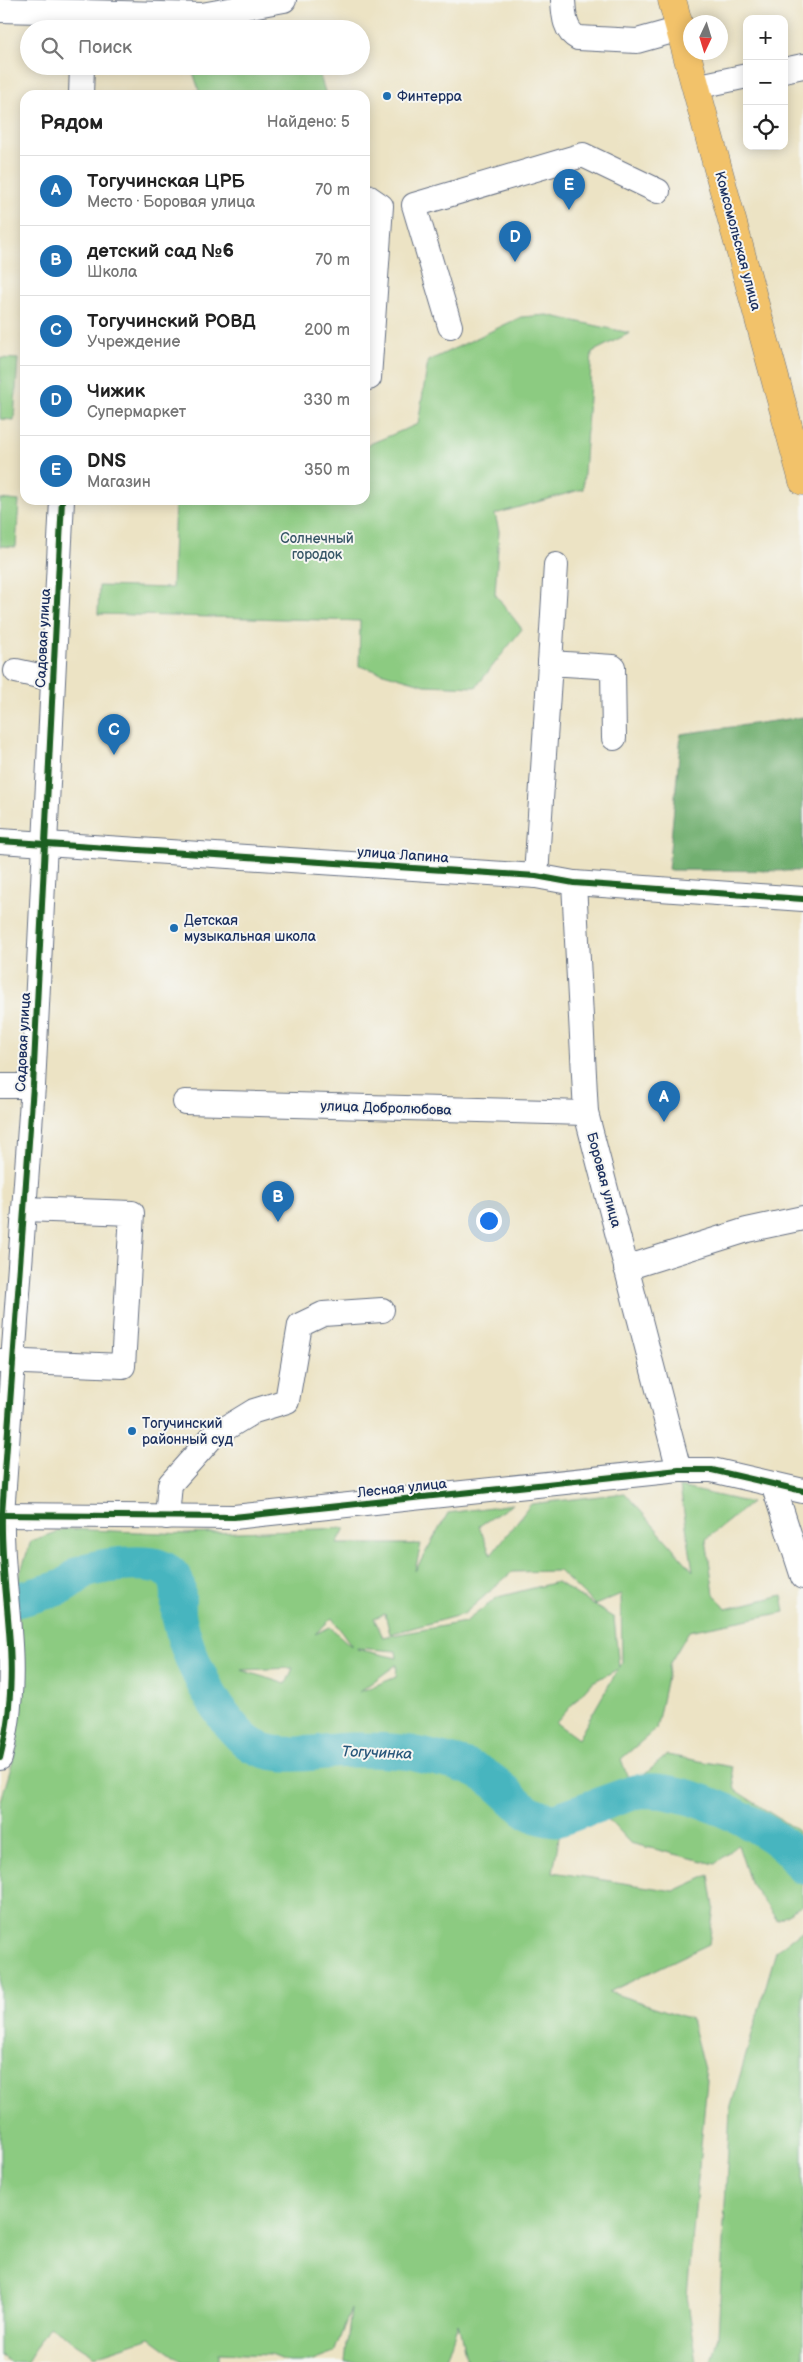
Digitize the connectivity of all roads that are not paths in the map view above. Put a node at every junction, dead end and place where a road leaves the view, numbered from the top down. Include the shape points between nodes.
1 (284, 0) edge
2 (563, 0) edge
3 (672, 0) edge
4 (180, 7) edge
5 (0, 10) edge
6 (85, 14) edge
7 (680, 30) junction
8 (803, 66) edge
9 (788, 69) edge
10 (82, 75) edge
11 (743, 77) edge
12 (695, 87) junction
13 (81, 90) edge
14 (658, 191) dead end
15 (370, 199) edge
16 (450, 326) dead end
17 (370, 349) edge
18 (803, 481) edge
19 (62, 505) edge
20 (556, 565) dead end
21 (550, 663) junction
22 (16, 671) dead end
23 (53, 679) junction
24 (614, 738) dead end
25 (0, 841) edge
26 (45, 844) junction
27 (536, 876) junction
28 (574, 884) junction
29 (803, 899) edge
30 (0, 1086) edge
31 (33, 1086) junction
32 (185, 1102) dead end
33 (586, 1113) junction
34 (25, 1209) junction
35 (803, 1218) edge
36 (626, 1268) junction
37 (382, 1310) dead end
38 (8, 1361) edge
39 (679, 1470) junction
40 (773, 1484) junction
41 (803, 1491) edge
42 (1, 1515) edge
43 (167, 1517) junction
44 (803, 1577) edge
45 (5, 1654) edge
46 (0, 1758) edge

1 - 4 street via 202,15
2 - 7 street via 565,23 578,38 637,41
3 - 7 main road, Комсомольская улица
4 - 6 street
5 - 6 street
7 - 12 main road, Комсомольская улица
8 - 9 street
10 - 13 street
11 - 12 street
12 - 18 main road, Комсомольская улица
14 - 16 street via 583,155 414,205
15 - 17 street via 380,206
19 - 23 street, Садовая улица
20 - 21 street
21 - 24 street via 613,667
21 - 27 street
22 - 23 street
23 - 26 street, Садовая улица
25 - 26 street, улица Лапина
26 - 27 street, улица Лапина
26 - 31 street, Садовая улица
27 - 28 street, улица Лапина
28 - 29 street, улица Лапина
28 - 33 street, Боровая улица
30 - 31 street
31 - 34 street, Садовая улица
32 - 33 street, улица Добролюбова
33 - 36 street, Боровая улица
34 - 38 street, Садовая улица
34 - 38 street via 132,1213 123,1366
35 - 36 street via 747,1230
36 - 39 street, Боровая улица
37 - 43 street via 323,1314 300,1325 287,1401 254,1411 213,1436 170,1484
38 - 42 street, Садовая улица
39 - 40 street, Лесная улица via 712,1470
39 - 43 street, Лесная улица via 234,1517
40 - 41 street, Лесная улица
40 - 44 street
42 - 43 street, Лесная улица
42 - 45 street, Садовая улица via 8,1622
45 - 46 street, Садовая улица via 9,1705

